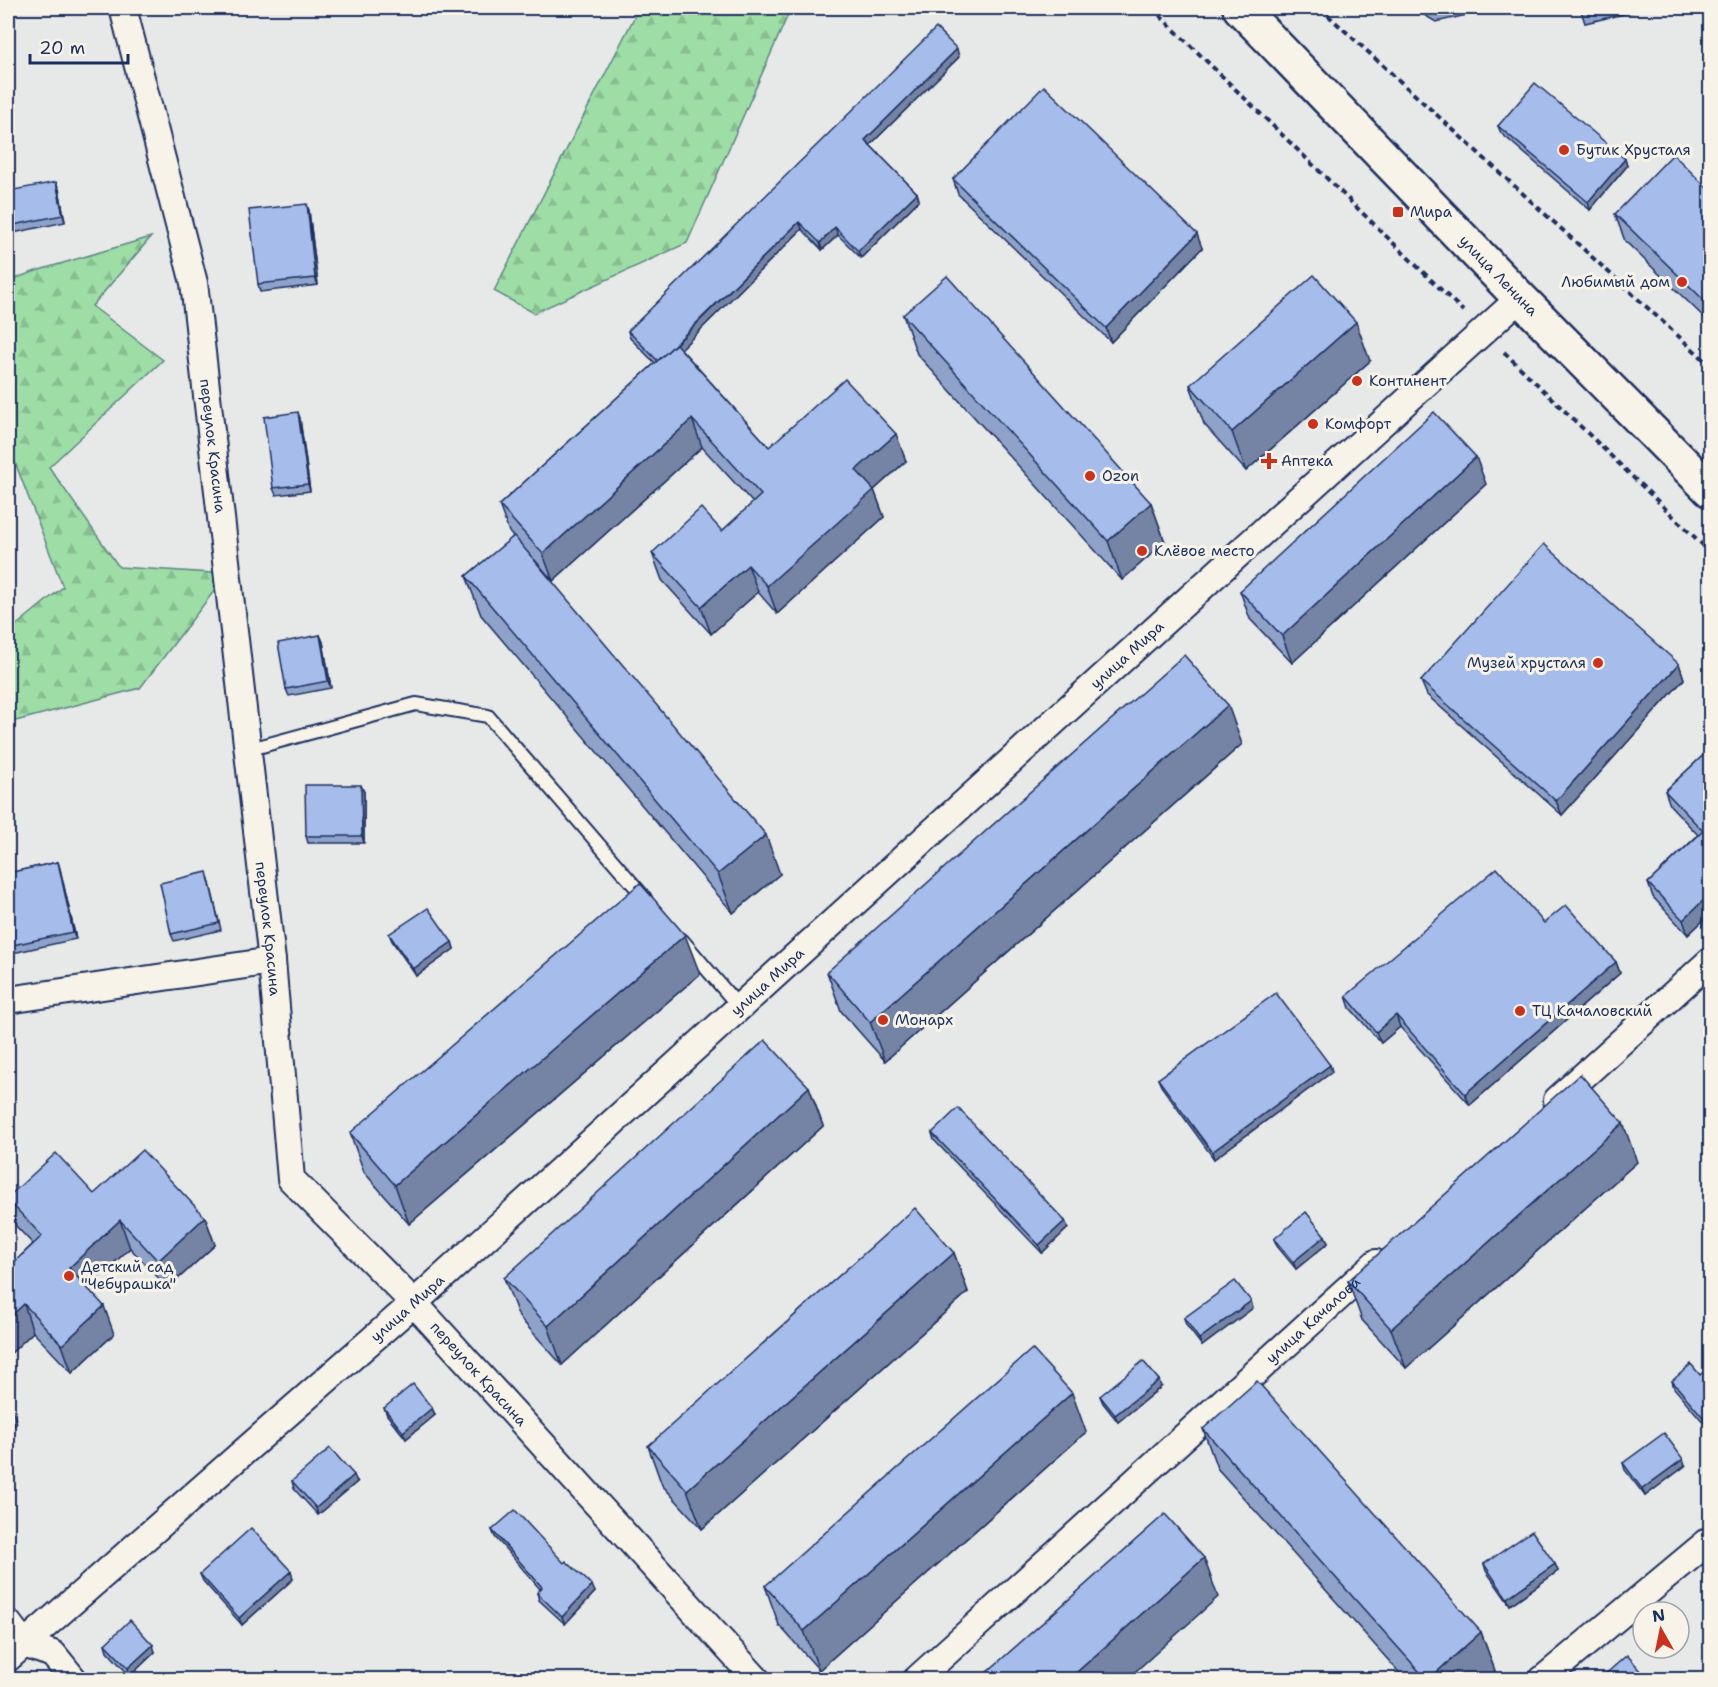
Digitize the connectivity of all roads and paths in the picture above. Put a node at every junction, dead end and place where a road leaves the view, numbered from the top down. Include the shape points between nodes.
1 (123, 8) edge
2 (1152, 8) edge
3 (1240, 8) edge
4 (1320, 8) edge
5 (1520, 298) junction
6 (1483, 331) junction
7 (1710, 365) edge
8 (1710, 490) edge
9 (1710, 552) edge
10 (247, 750) junction
11 (655, 909) edge
12 (670, 927) edge
13 (272, 961) junction
14 (1710, 961) edge
15 (8, 1000) edge
16 (739, 1007) junction
17 (1543, 1113) edge
18 (1393, 1248) edge
19 (414, 1303) junction
20 (1710, 1540) edge
21 (8, 1623) edge
22 (16, 1651) edge
23 (74, 1680) edge
24 (757, 1680) edge
25 (916, 1680) edge
26 (1542, 1680) edge

1 - 10 street, переулок Красина via 194,284
2 - 6 path
3 - 5 main road, улица Ленина
4 - 7 path
5 - 6 street, улица Мира
5 - 8 main road, улица Ленина
6 - 9 path
6 - 16 street, улица Мира
10 - 11 lane via 417,704 488,716
10 - 13 street, переулок Красина
12 - 16 lane
13 - 15 street
13 - 19 street, переулок Красина via 291,1179
14 - 17 street
16 - 19 street, улица Мира
18 - 25 street, улица Качалова
19 - 22 street, улица Мира
19 - 24 street, переулок Красина
20 - 26 street
21 - 22 street
22 - 23 street via 53,1654

